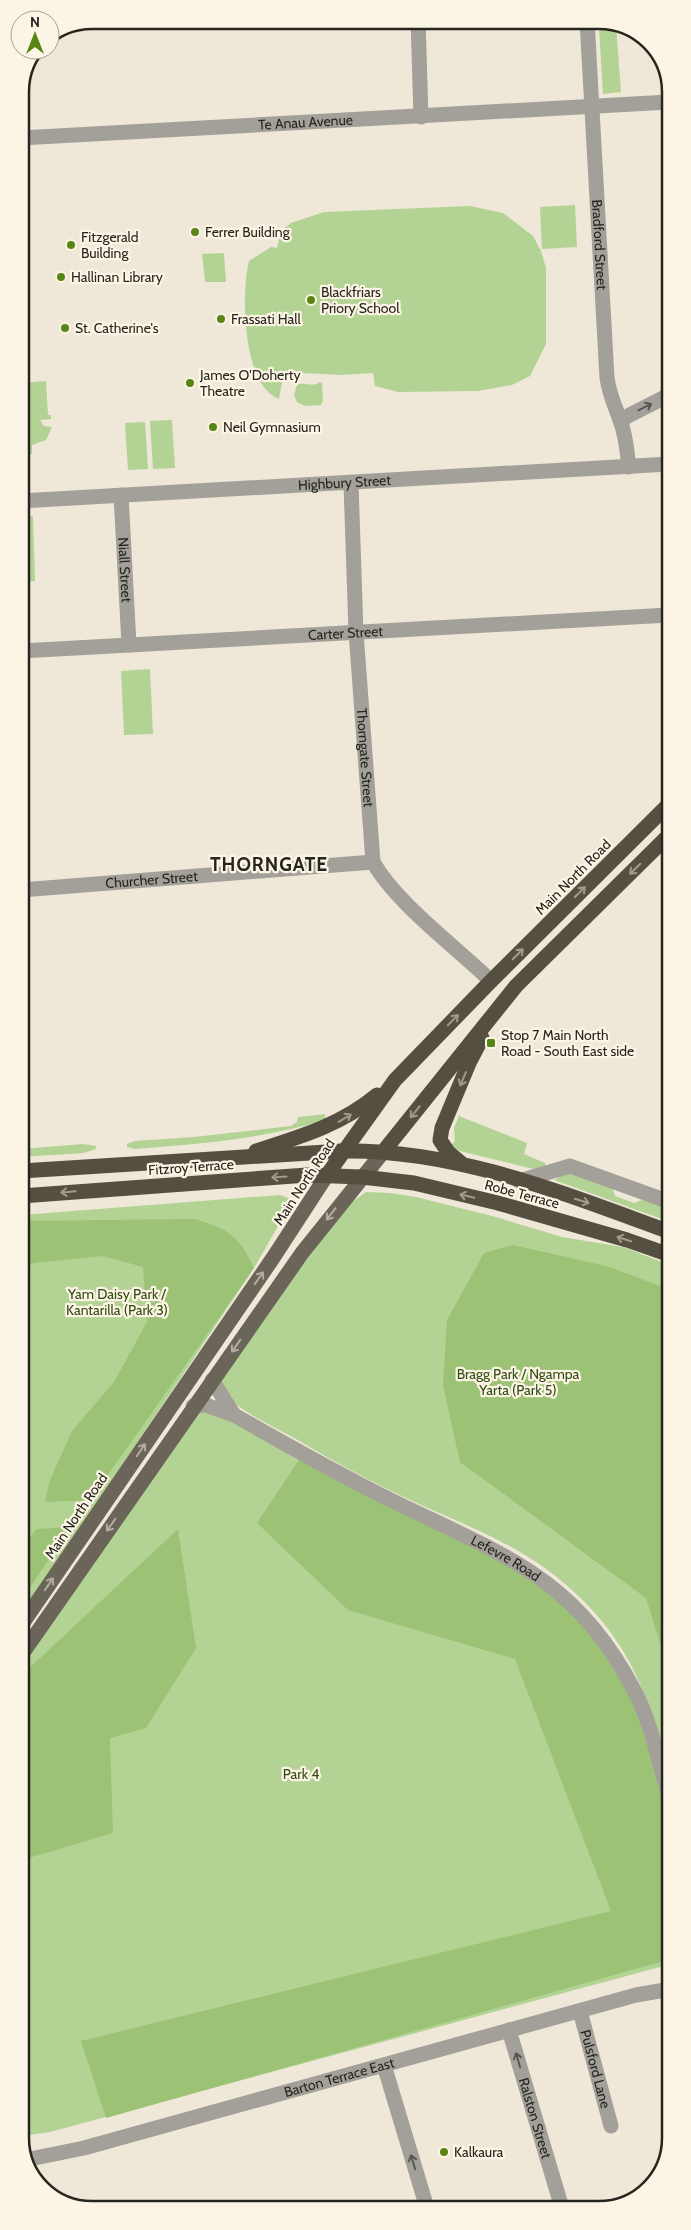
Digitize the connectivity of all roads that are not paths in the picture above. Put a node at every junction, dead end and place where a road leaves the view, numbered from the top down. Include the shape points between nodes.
1 (418, 29) edge
2 (587, 29) edge
3 (662, 103) edge
4 (591, 108) junction
5 (422, 117) junction
6 (29, 138) edge
7 (662, 399) edge
8 (620, 420) junction
9 (662, 465) edge
10 (629, 467) junction
11 (351, 484) junction
12 (121, 495) junction
13 (29, 500) edge
14 (662, 615) edge
15 (356, 632) junction
16 (129, 645) junction
17 (29, 651) edge
18 (662, 812) edge
19 (662, 842) edge
20 (373, 862) junction
21 (29, 889) edge
22 (491, 981) junction
23 (501, 1004) junction
24 (395, 1080) junction
25 (342, 1151) junction
26 (383, 1152) junction
27 (233, 1158) junction
28 (112, 1164) junction
29 (463, 1164) junction
30 (29, 1170) edge
31 (327, 1175) junction
32 (362, 1177) junction
33 (519, 1181) junction
34 (114, 1188) junction
35 (29, 1195) edge
36 (662, 1199) edge
37 (662, 1229) edge
38 (662, 1252) edge
39 (212, 1380) junction
40 (193, 1406) junction
41 (234, 1416) junction
42 (29, 1614) edge
43 (29, 1644) edge
44 (662, 1772) edge
45 (662, 1985) edge
46 (662, 1990) edge
47 (652, 1991) junction
48 (580, 2011) junction
49 (509, 2030) junction
50 (384, 2065) junction
51 (611, 2126) dead end
52 (33, 2158) edge
53 (426, 2201) edge
54 (560, 2201) edge

1 - 5 street
2 - 4 street, Bradford Street
3 - 4 street, Te Anau Avenue
4 - 5 street, Te Anau Avenue
4 - 8 street, Bradford Street via 607,378 610,397
5 - 6 street, Te Anau Avenue
8 -> 7 street
8 - 10 street, Bradford Street
9 - 10 street, Highbury Street
10 - 11 street, Highbury Street
11 - 12 street, Highbury Street
11 - 15 street, Thorngate Street
12 - 13 street, Highbury Street
12 - 16 street, Niall Street
14 - 15 street, Carter Street
15 - 16 street, Carter Street
15 - 20 street, Thorngate Street
16 - 17 street, Carter Street
22 -> 18 highway, Main North Road
19 -> 23 highway
20 - 21 street, Churcher Street
20 - 22 street, Thorngate Street via 396,893
24 -> 22 highway, Main North Road
23 -> 26 highway
23 -> 29 highway via 470,1063 442,1128 440,1140 448,1152
24 - 25 highway, Main North Road
27 -> 24 highway via 334,1124 361,1108
25 - 26 highway, Robe Terrace
25 - 27 highway, Fitzroy Terrace
25 - 31 highway, Main North Road
26 - 29 highway, Robe Terrace
26 - 32 main road
27 - 28 highway, Fitzroy Terrace
28 - 30 highway, Fitzroy Terrace
28 - 34 highway
29 - 33 highway, Robe Terrace
31 - 32 highway, Fitzroy Terrace
31 -> 34 highway, Fitzroy Terrace
42 -> 31 main road, Main North Road
38 -> 32 highway, Robe Terrace via 498,1203 414,1183
32 -> 39 main road via 314,1236
33 - 36 street, Robe Terrace via 570,1166
33 -> 37 highway, Robe Terrace
34 -> 35 highway, Fitzroy Terrace
39 - 40 main road
39 - 41 street
40 - 41 street, Lefevre Road via 206,1405
40 -> 43 main road
41 - 44 street, Lefevre Road via 400,1505 512,1558 561,1593 589,1622 634,1689
45 - 47 street, Barton Terrace East
46 - 47 street, Barton Terrace East
47 - 48 street, Barton Terrace East
48 - 49 street, Barton Terrace East
48 - 51 street, Pulsford Lane
49 - 50 street, Barton Terrace East
54 -> 49 street, Ralston Street
50 - 52 street, Barton Terrace East via 84,2148
53 -> 50 street

